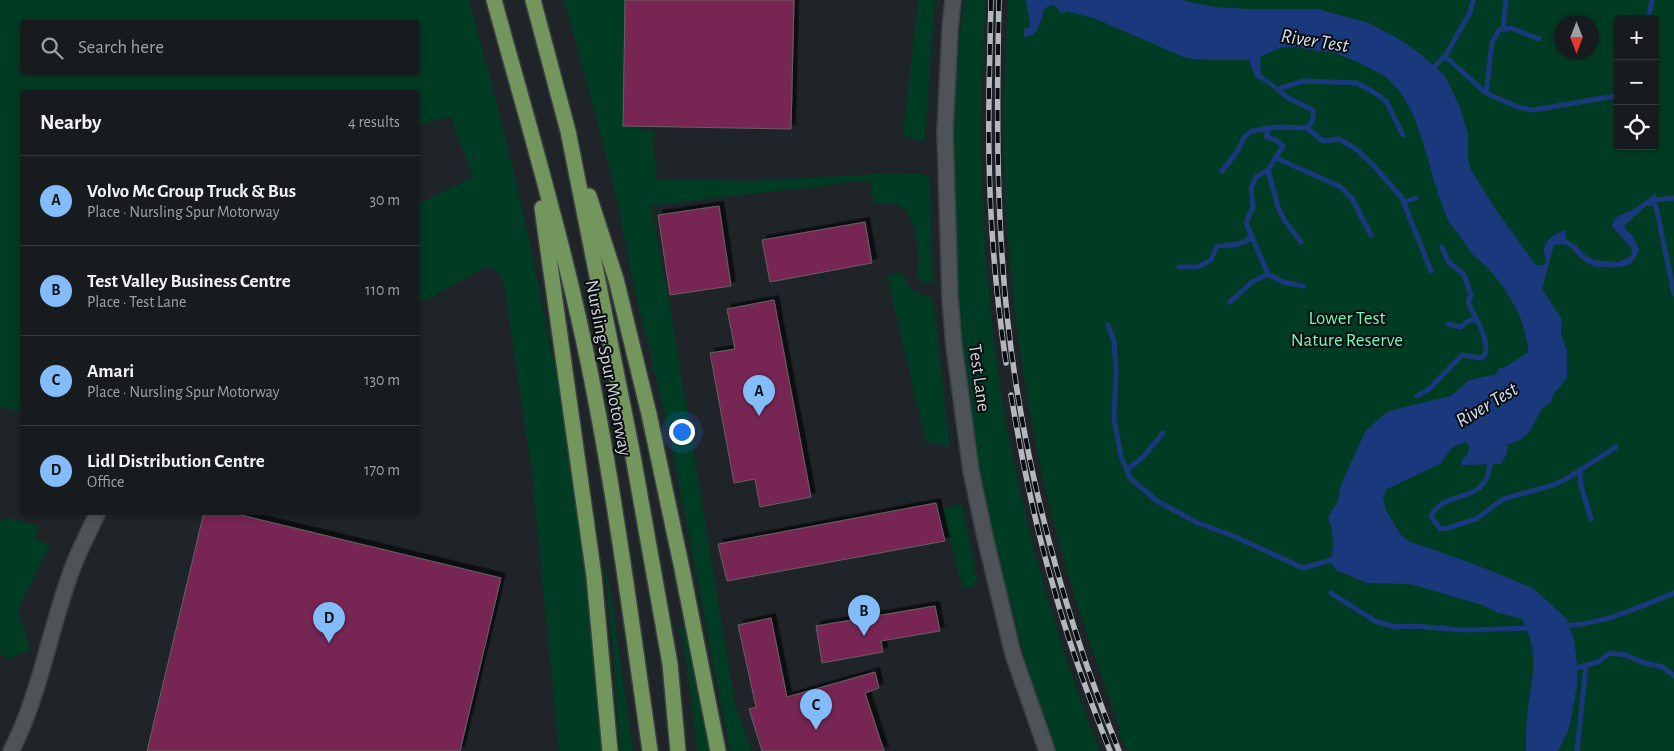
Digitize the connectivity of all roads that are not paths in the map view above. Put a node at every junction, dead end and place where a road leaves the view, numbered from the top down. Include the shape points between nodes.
1 (494, 0) edge
2 (533, 0) edge
3 (953, 0) edge
4 (568, 131) junction
5 (532, 134) junction
6 (97, 515) edge
7 (11, 751) edge
8 (610, 751) edge
9 (650, 751) edge
10 (678, 751) edge
11 (718, 751) edge
12 (1048, 751) edge

1 - 5 highway, Nursling Spur Motorway
2 - 4 highway, Nursling Spur Motorway
3 - 12 street, Test Lane via 945,131 954,346 972,471 989,555 1013,654
4 - 10 highway, Nursling Spur Motorway via 633,456 670,664
4 - 11 highway via 619,288 666,492
5 - 8 highway via 594,576
5 - 9 highway, Nursling Spur Motorway via 574,295 602,435
6 - 7 street via 71,571 39,682

